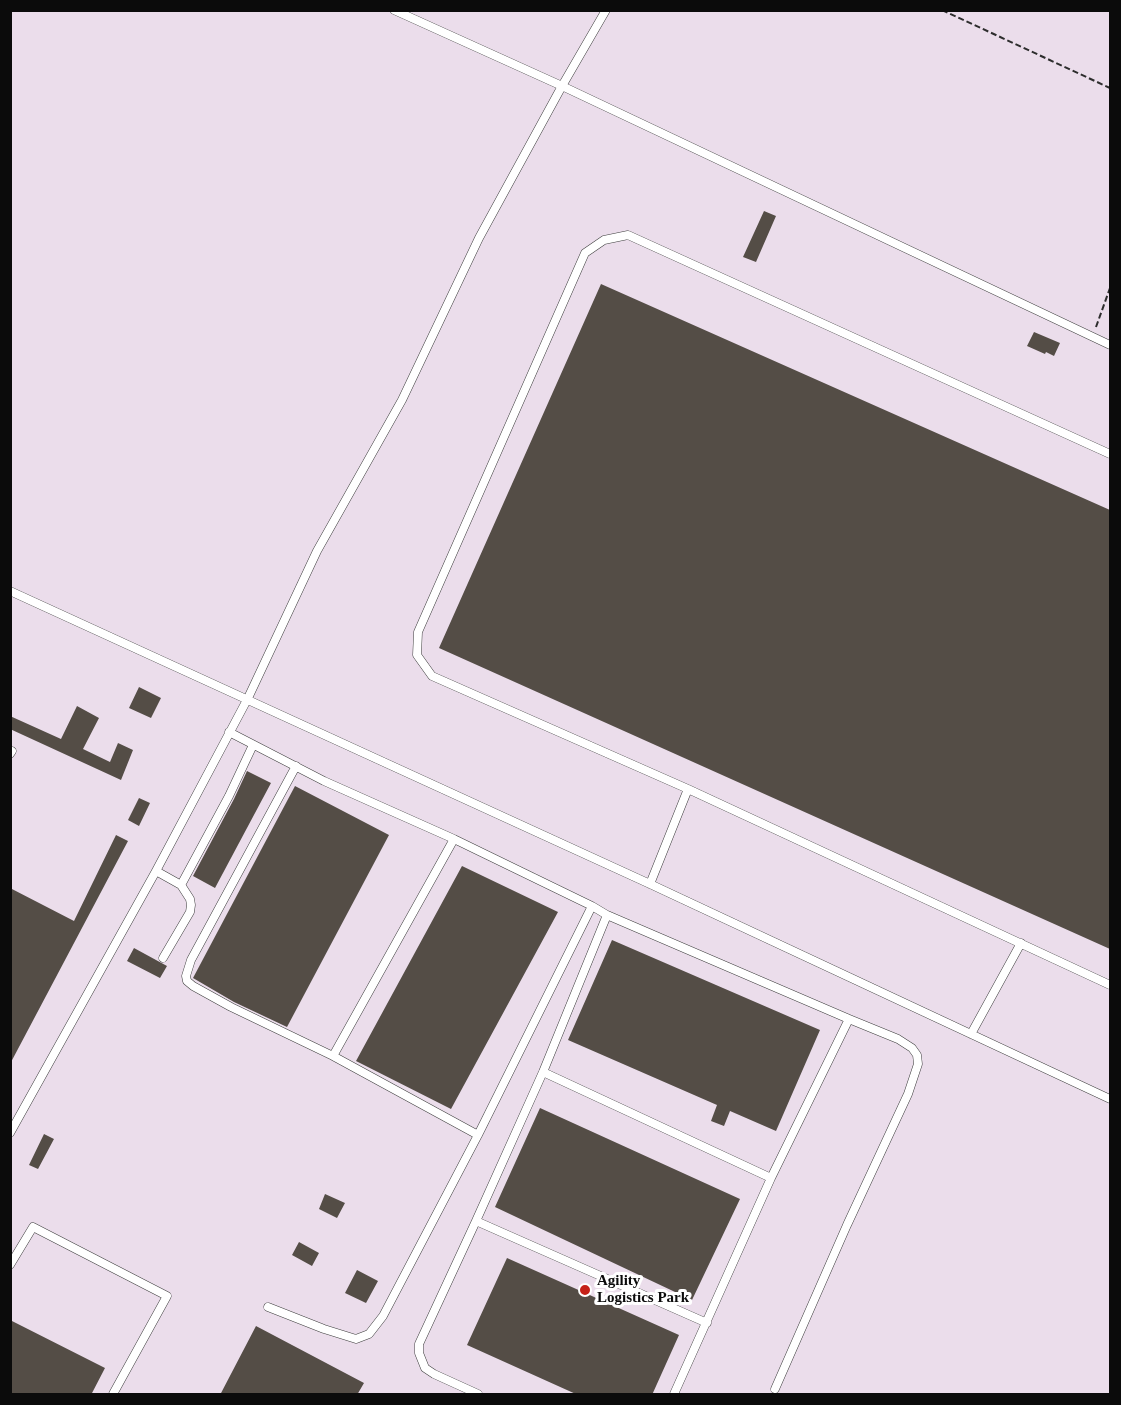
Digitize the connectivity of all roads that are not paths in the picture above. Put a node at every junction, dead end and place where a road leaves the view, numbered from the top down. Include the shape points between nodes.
1 (394, 10) edge
2 (606, 10) edge
3 (562, 86) junction
4 (1110, 345) edge
5 (1110, 454) edge
6 (10, 591) edge
7 (248, 698) junction
8 (230, 732) junction
9 (254, 745) junction
10 (296, 766) junction
11 (688, 789) junction
12 (454, 839) junction
13 (156, 871) junction
14 (650, 884) junction
15 (181, 885) junction
16 (592, 906) junction
17 (607, 915) junction
18 (1020, 943) junction
19 (163, 958) dead end
20 (1110, 985) edge
21 (849, 1018) junction
22 (971, 1034) junction
23 (333, 1056) junction
24 (543, 1072) junction
25 (1110, 1099) edge
26 (10, 1133) edge
27 (478, 1135) junction
28 (771, 1178) junction
29 (476, 1221) junction
30 (10, 1265) edge
31 (268, 1307) dead end
32 (707, 1323) junction
33 (775, 1389) dead end
34 (113, 1395) edge
35 (478, 1395) edge
36 (674, 1395) edge

1 - 3 lane
2 - 3 lane
3 - 4 lane
3 - 7 lane via 479,238 402,400 317,551
5 - 11 lane via 628,235 604,240 585,253 418,632 417,655 432,676
6 - 7 lane
7 - 8 lane
7 - 14 lane
8 - 9 lane
8 - 13 lane
9 - 10 lane
9 - 15 lane
10 - 12 lane
10 - 23 lane via 186,976 193,986 231,1007
11 - 14 lane
11 - 18 lane
12 - 16 lane
12 - 23 lane
13 - 15 lane
13 - 26 lane
14 - 22 lane
15 - 19 lane via 190,899 190,912
16 - 17 lane
16 - 27 lane
17 - 21 lane
17 - 24 lane
18 - 20 lane
18 - 22 lane
21 - 28 lane
21 - 33 lane via 912,1048 918,1064
22 - 25 lane
23 - 27 lane
24 - 28 lane
24 - 29 lane
27 - 31 lane via 383,1316 369,1334 356,1339
28 - 32 lane
29 - 32 lane
29 - 35 lane via 419,1344 419,1353 425,1368
30 - 34 lane via 33,1227 167,1296
32 - 36 lane

